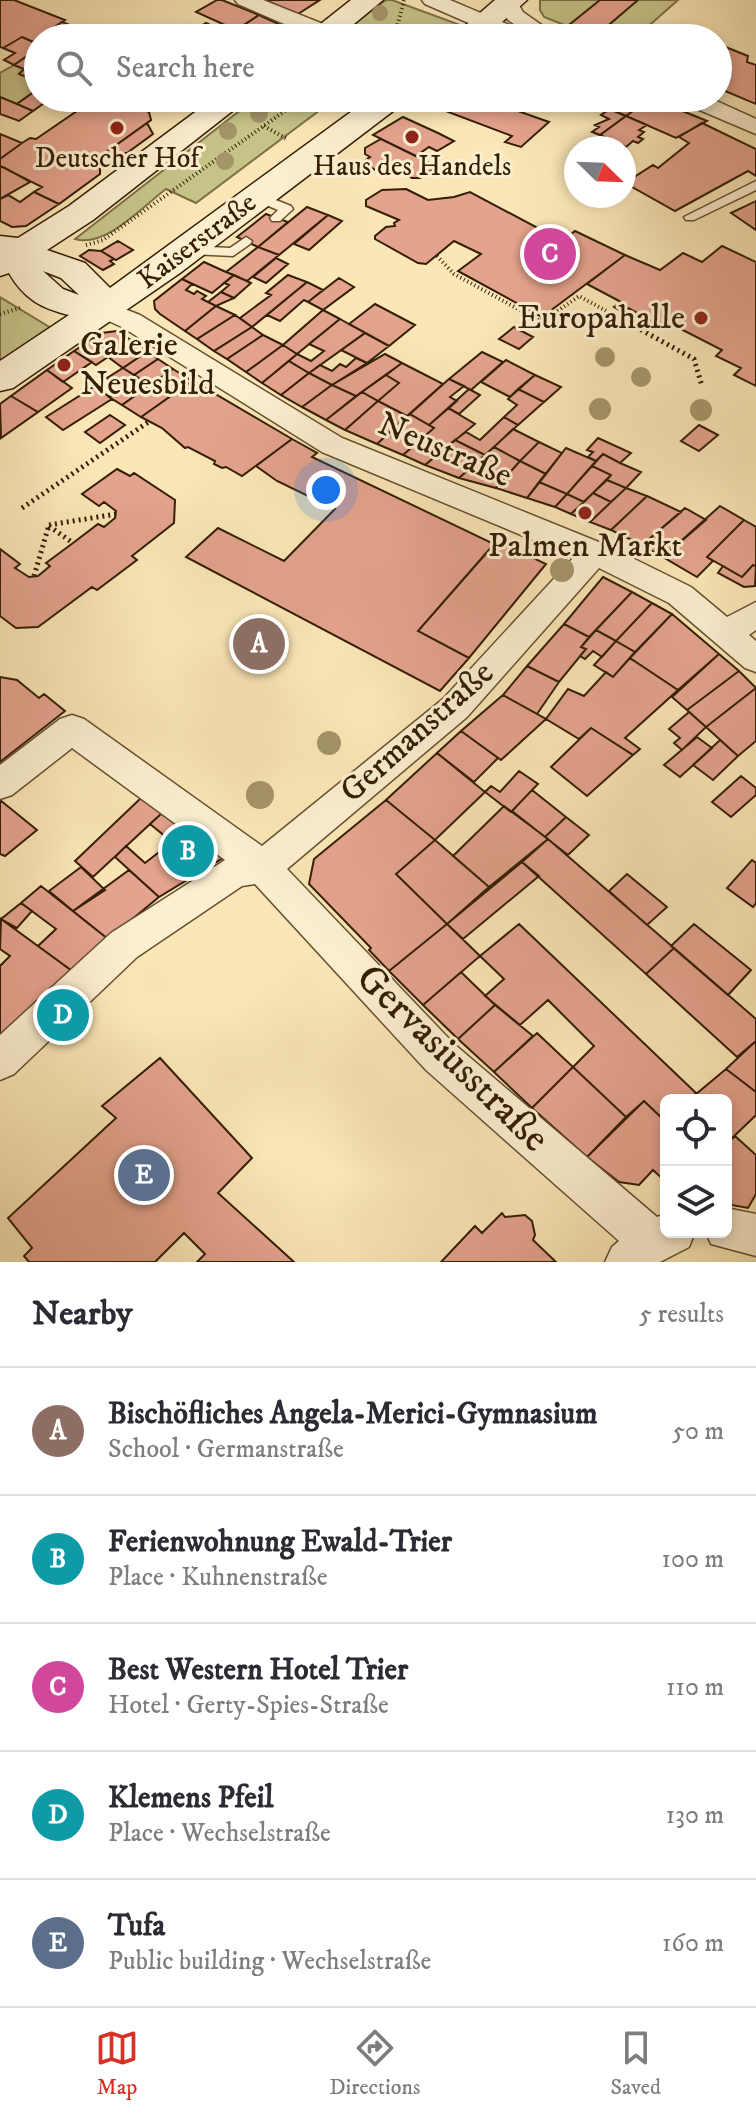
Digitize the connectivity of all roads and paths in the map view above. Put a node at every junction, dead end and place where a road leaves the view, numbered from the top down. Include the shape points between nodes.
1 (245, 0) edge
2 (369, 0) edge
3 (404, 0) edge
4 (432, 0) edge
5 (496, 13) edge
6 (296, 24) edge
7 (338, 24) edge
8 (398, 24) edge
9 (524, 24) edge
10 (215, 112) edge
11 (283, 112) edge
12 (374, 112) edge
13 (722, 112) edge
14 (264, 126) junction
15 (756, 127) edge
16 (287, 139) dead end
17 (756, 185) edge
18 (690, 217) dead end
19 (246, 241) dead end
20 (78, 250) dead end
21 (188, 250) junction
22 (6, 254) edge
23 (437, 256) dead end
24 (25, 307) dead end
25 (113, 312) junction
26 (0, 314) edge
27 (0, 379) edge
28 (702, 386) dead end
29 (150, 421) dead end
30 (22, 508) dead end
31 (116, 514) dead end
32 (49, 525) junction
33 (73, 543) dead end
34 (595, 553) junction
35 (34, 576) dead end
36 (756, 614) edge
37 (727, 633) junction
38 (756, 659) edge
39 (0, 785) edge
40 (263, 867) junction
41 (0, 1061) edge
42 (732, 1230) edge
43 (756, 1235) edge
44 (651, 1245) edge

1 - 6 street
2 - 7 main road
3 - 8 path
4 - 5 street
5 - 9 street via 515,16
10 - 22 main road via 81,213
11 - 14 path
12 - 21 main road, Kaiserstraße via 267,207
13 - 15 street
14 - 16 path
14 - 20 path via 103,240
17 - 18 lane
19 - 21 lane via 233,252
21 - 25 main road, Kaiserstraße
22 - 25 main road via 40,292 68,304
23 - 28 path via 454,274 542,322 579,296 694,359
24 - 26 path
25 - 27 main road, Kaiserstraße
25 - 34 street, Neustraße via 332,445
29 - 30 path
31 - 32 path
32 - 33 path
32 - 35 path
34 - 37 street, Neustraße via 680,595
34 - 40 street, Germanstraße via 455,708
36 - 37 street
37 - 38 street, Neustraße
39 - 40 street, Gervasiusstraße via 72,729
40 - 41 street via 234,872 124,945
40 - 44 street, Gervasiusstraße via 432,1048
42 - 43 street

